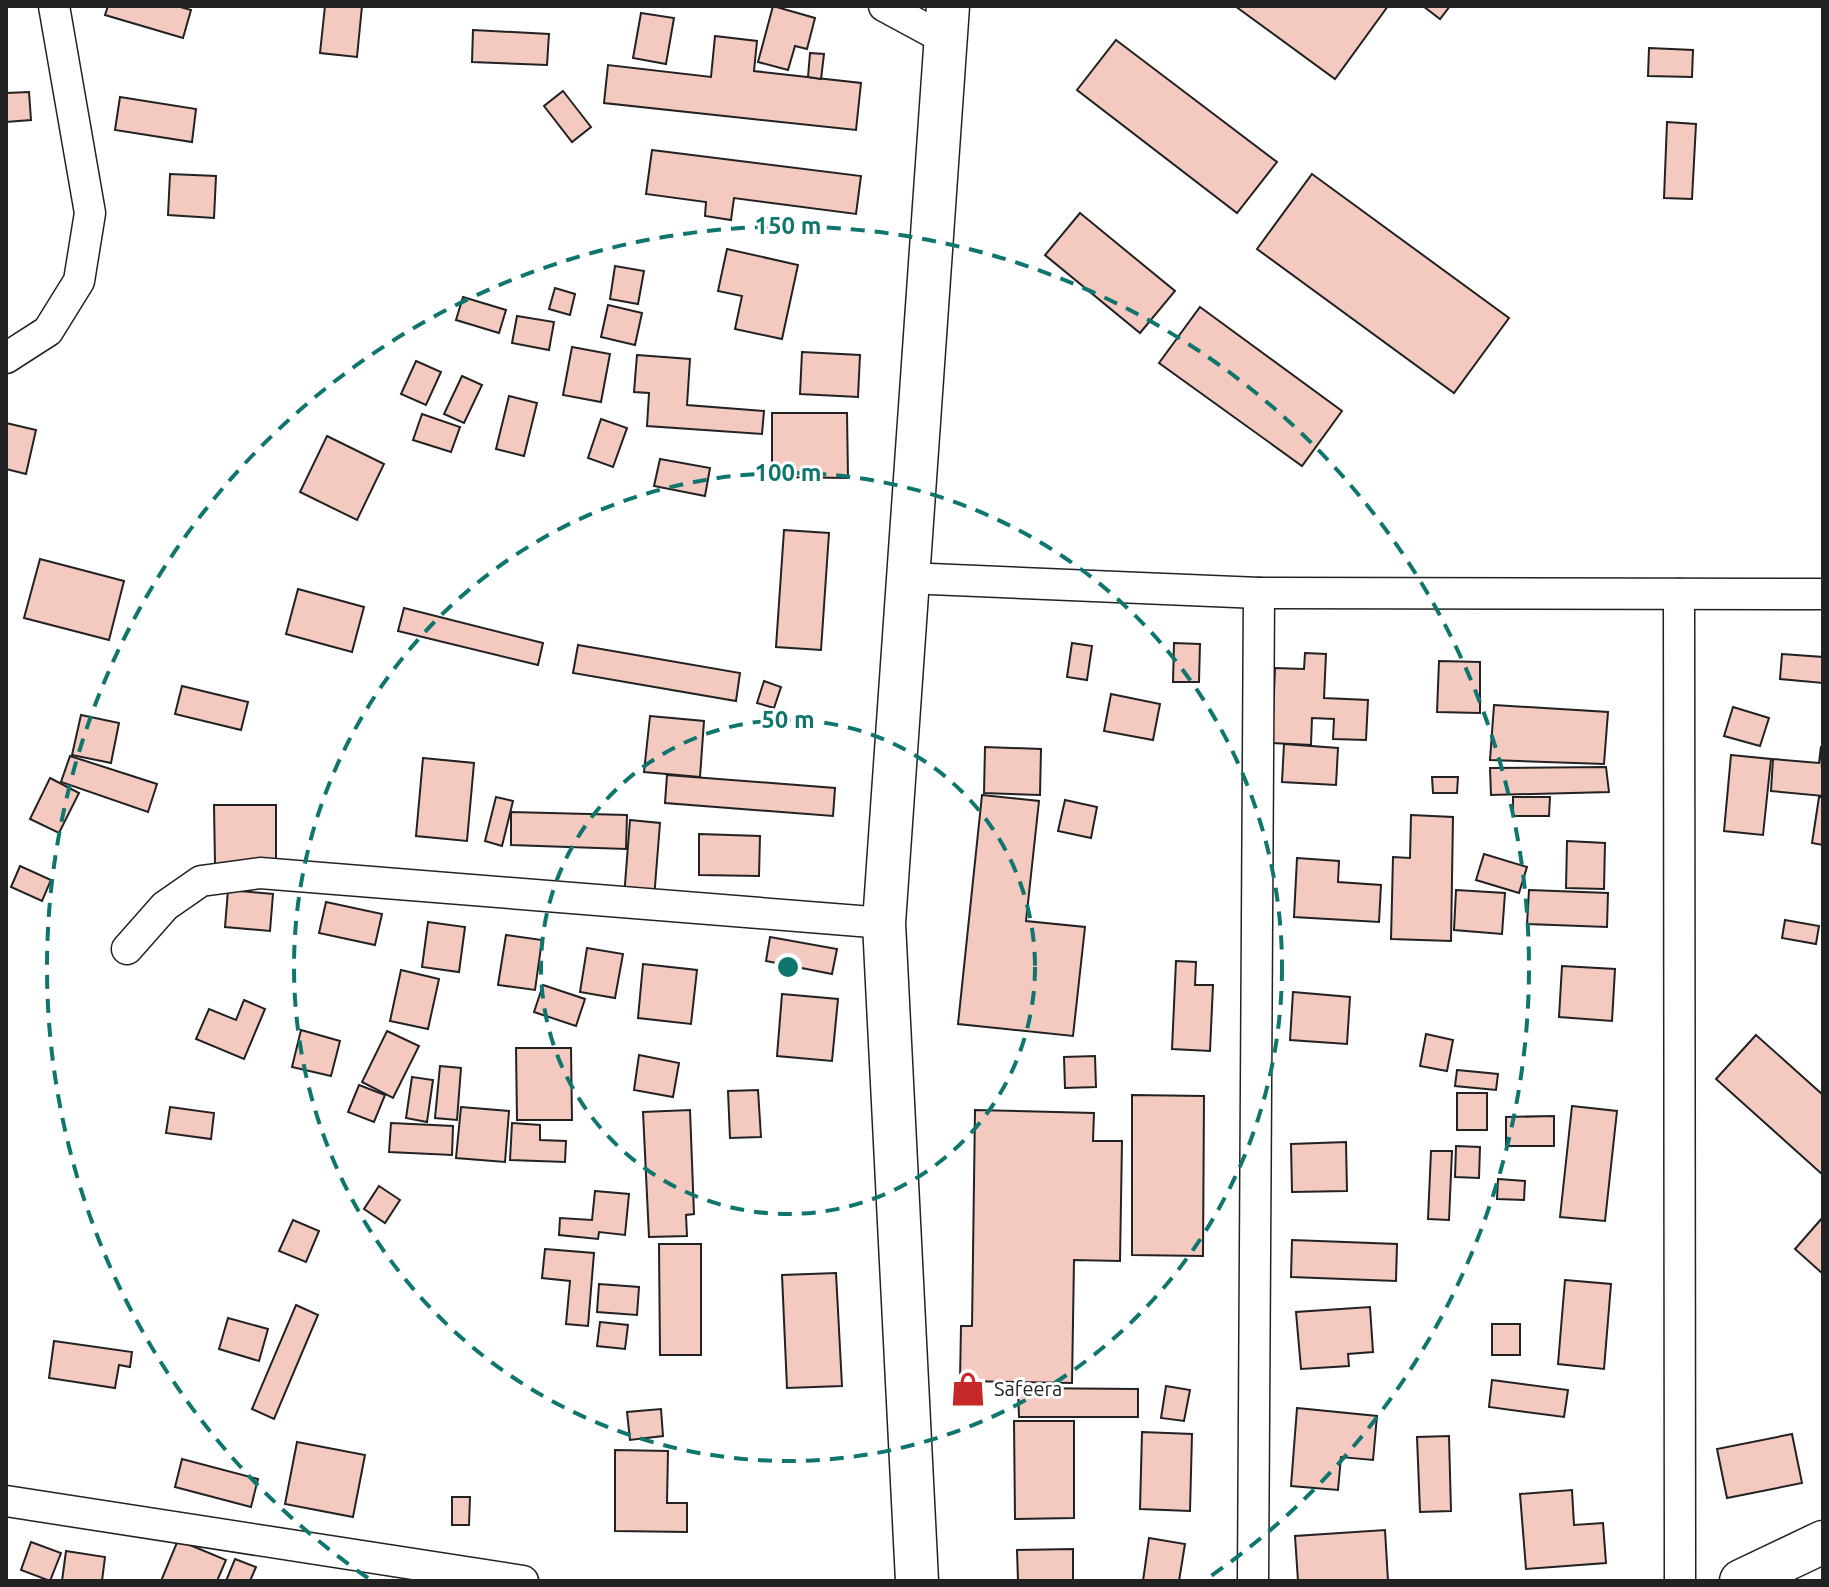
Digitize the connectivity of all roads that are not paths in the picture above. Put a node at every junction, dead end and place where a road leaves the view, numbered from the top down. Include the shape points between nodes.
1 (54, 6) edge
2 (884, 6) edge
3 (946, 22) edge
4 (6, 358) edge
5 (907, 578) junction
6 (1259, 593) junction
7 (1679, 594) junction
8 (1823, 594) edge
9 (884, 923) junction
10 (127, 949) dead end
11 (6, 1501) edge
12 (1823, 1542) edge
13 (523, 1581) edge
14 (917, 1581) edge
15 (1253, 1581) edge
16 (1680, 1581) edge
17 (1741, 1581) edge

1 - 4 street via 90,213 79,281 48,331
2 - 3 street
3 - 5 main road
5 - 6 street
5 - 9 main road
6 - 7 street
6 - 15 street
7 - 8 street
7 - 16 street
9 - 10 street via 260,873 201,881 165,906
9 - 14 main road
11 - 13 street
12 - 17 main road

